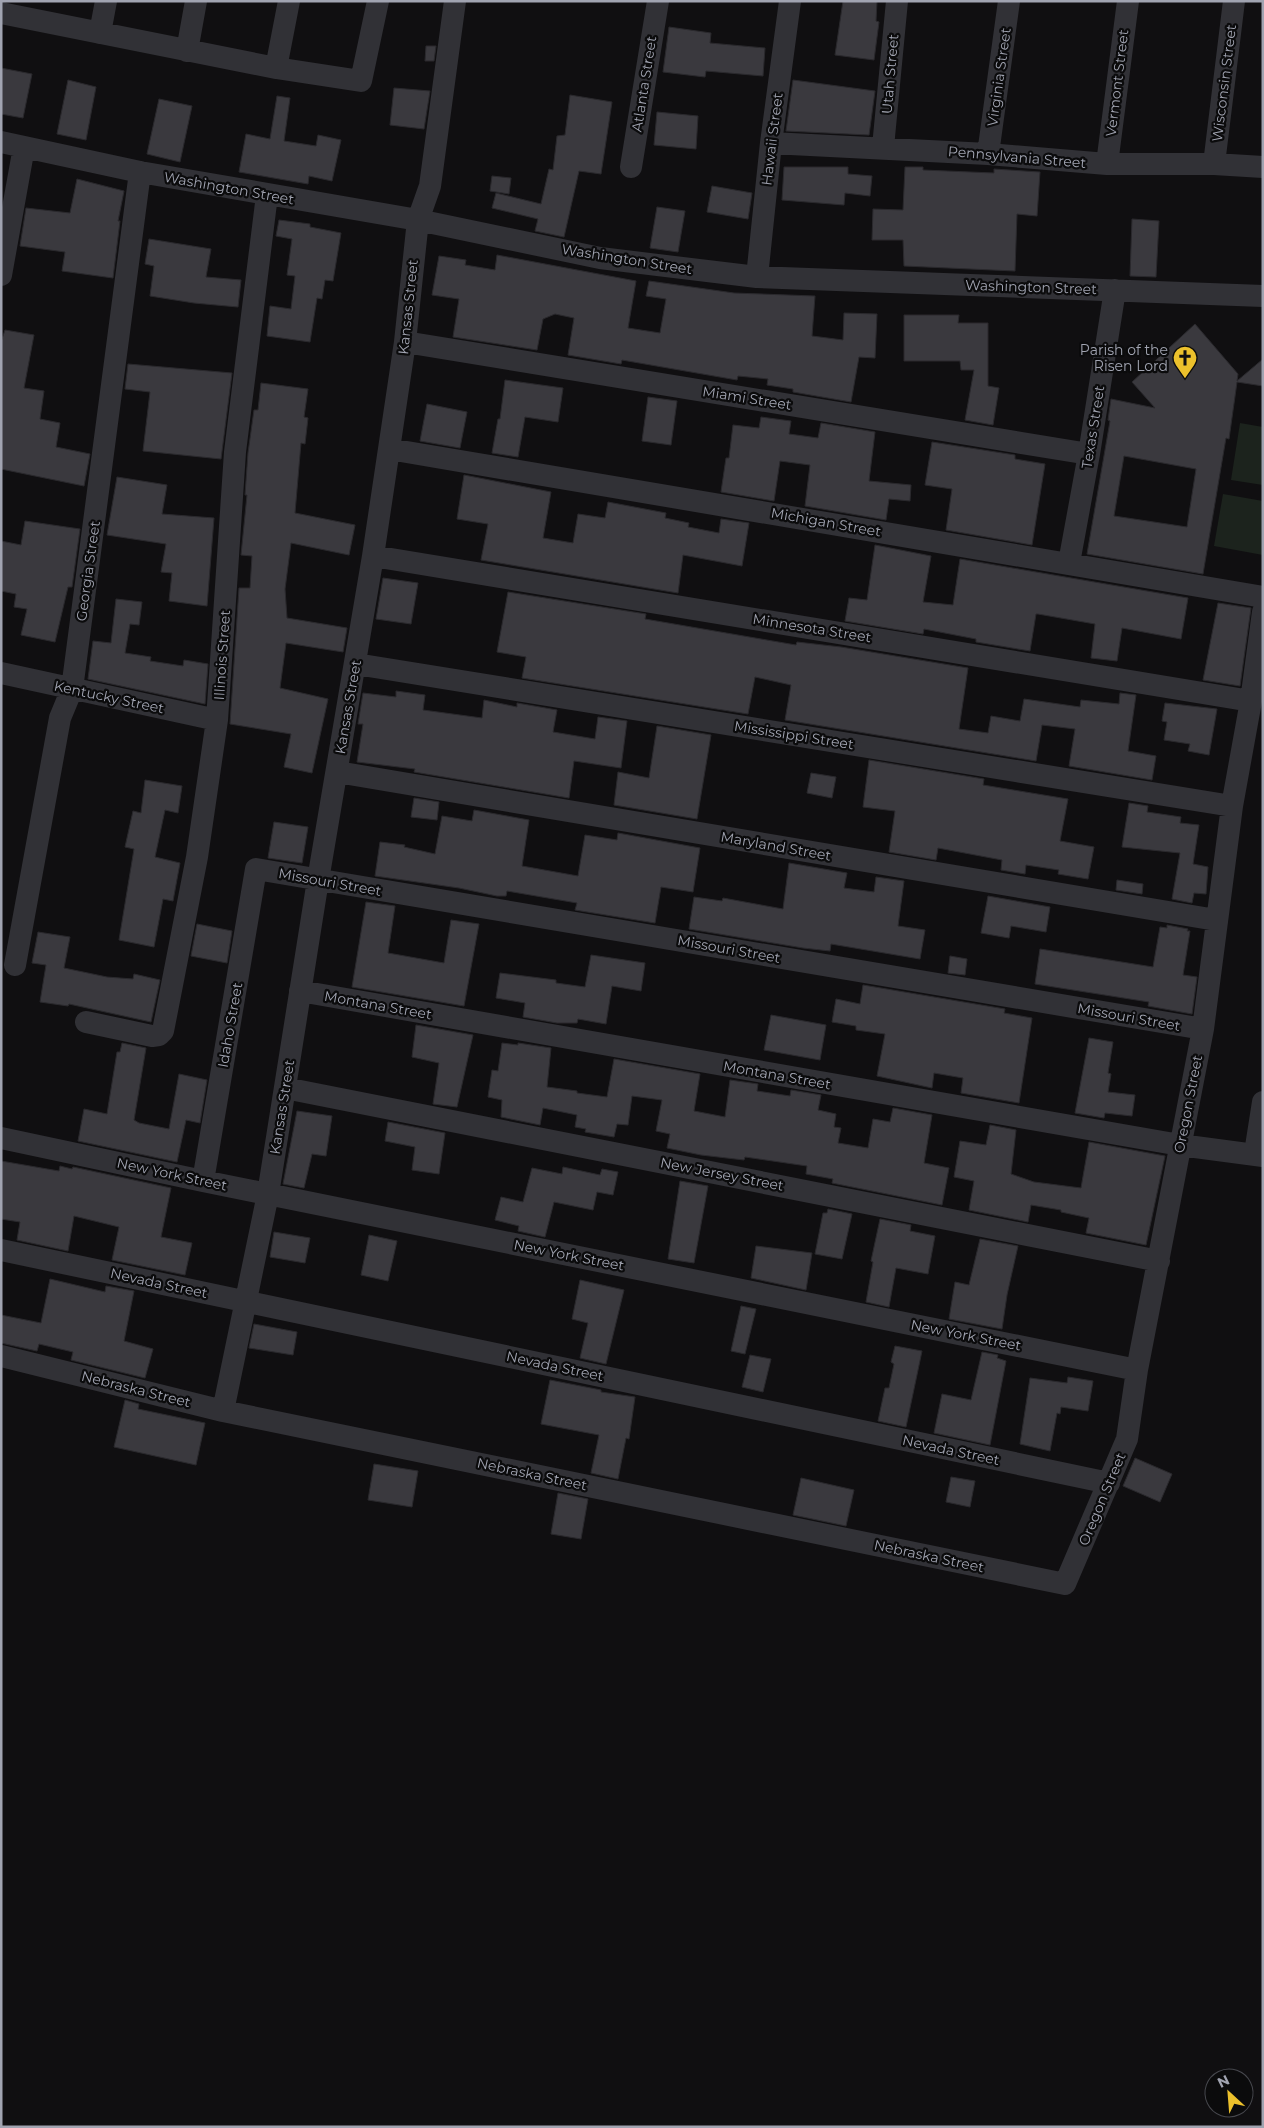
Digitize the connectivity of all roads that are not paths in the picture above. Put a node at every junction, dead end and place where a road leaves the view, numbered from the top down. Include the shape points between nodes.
1 (106, 1) edge
2 (196, 1) edge
3 (289, 1) edge
4 (378, 1) edge
5 (455, 1) edge
6 (658, 1) edge
7 (790, 1) edge
8 (897, 1) edge
9 (1009, 1) edge
10 (1128, 1) edge
11 (1234, 1) edge
12 (10, 10) edge
13 (100, 33) junction
14 (187, 51) junction
15 (276, 68) junction
16 (1, 142) edge
17 (771, 143) junction
18 (24, 147) junction
19 (883, 147) junction
20 (988, 154) junction
21 (1107, 164) junction
22 (1214, 164) junction
23 (631, 167) dead end
24 (1263, 168) edge
25 (140, 172) junction
26 (267, 195) junction
27 (418, 220) junction
28 (1, 275) edge
29 (757, 277) junction
30 (1115, 290) junction
31 (1263, 296) edge
32 (405, 342) junction
33 (390, 448) junction
34 (1089, 454) junction
35 (373, 556) junction
36 (1068, 563) junction
37 (1263, 597) edge
38 (1263, 612) edge
39 (356, 664) junction
40 (1, 673) edge
41 (72, 689) junction
42 (1251, 700) junction
43 (217, 720) junction
44 (337, 772) junction
45 (1232, 806) junction
46 (256, 869) joint
47 (318, 880) junction
48 (1216, 920) junction
49 (15, 965) dead end
50 (300, 992) junction
51 (86, 1022) dead end
52 (1202, 1029) junction
53 (285, 1088) junction
54 (1263, 1102) edge
55 (1, 1138) edge
56 (1180, 1145) junction
57 (1259, 1155) edge
58 (203, 1181) junction
59 (268, 1194) junction
60 (1, 1250) edge
61 (1159, 1261) junction
62 (248, 1301) junction
63 (1, 1356) edge
64 (1137, 1370) junction
65 (223, 1411) junction
66 (1109, 1483) junction
67 (1065, 1584) joint

1 - 13 street
2 - 14 street
3 - 15 street
4 - 15 street via 361,81
5 - 27 street, Kansas Street via 430,186
6 - 23 street, Atlanta Street
7 - 17 street, Hawaii Street
8 - 19 street, Utah Street
9 - 20 street, Virginia Street
10 - 21 street, Vermont Street
11 - 22 street, Wisconsin Street
12 - 13 street
13 - 14 street
14 - 15 street
16 - 18 street, Washington Street
17 - 19 street, Pennsylvania Street
17 - 29 street, Hawaii Street
18 - 25 street, Washington Street
18 - 28 street
19 - 20 street, Pennsylvania Street
20 - 21 street, Pennsylvania Street
21 - 22 street, Pennsylvania Street
22 - 24 street, Pennsylvania Street
25 - 26 street, Washington Street
25 - 41 street, Georgia Street
26 - 27 street, Washington Street
26 - 43 street, Illinois Street via 235,452
27 - 29 street, Washington Street via 600,258
27 - 32 street, Kansas Street
29 - 30 street, Washington Street
30 - 31 street, Washington Street
30 - 34 street, Texas Street
32 - 33 street, Kansas Street
32 - 34 street, Miami Street
33 - 35 street, Kansas Street
33 - 36 street, Michigan Street
34 - 36 street, Texas Street
35 - 39 street, Kansas Street
35 - 42 street, Minnesota Street
36 - 37 street, Michigan Street
38 - 42 street, Oregon Street
39 - 44 street, Kansas Street
39 - 45 street, Mississippi Street
40 - 41 street, Kentucky Street
41 - 43 street, Kentucky Street
41 - 49 street, Georgia Street via 60,718
42 - 45 street, Oregon Street
43 - 51 street, Illinois Street via 197,857 163,1031 152,1036
44 - 47 street, Kansas Street
44 - 48 street, Maryland Street
45 - 48 street, Oregon Street
46 - 47 street, Missouri Street
46 - 58 street, Idaho Street
47 - 50 street, Kansas Street
47 - 52 street, Missouri Street
48 - 52 street, Oregon Street
50 - 53 street, Kansas Street
50 - 56 street, Montana Street
52 - 56 street, Oregon Street
53 - 59 street, Kansas Street
53 - 61 street, New Jersey Street
54 - 57 street
55 - 58 street, New York Street
56 - 57 street, Montana Street
56 - 61 street, Oregon Street
58 - 59 street, New York Street
59 - 62 street, Kansas Street
59 - 64 street, New York Street
60 - 62 street, Nevada Street
61 - 64 street, Oregon Street
62 - 65 street, Kansas Street
62 - 66 street, Nevada Street
63 - 65 street, Nebraska Street
64 - 66 street, Oregon Street via 1127,1439
65 - 67 street, Nebraska Street
66 - 67 street, Oregon Street

